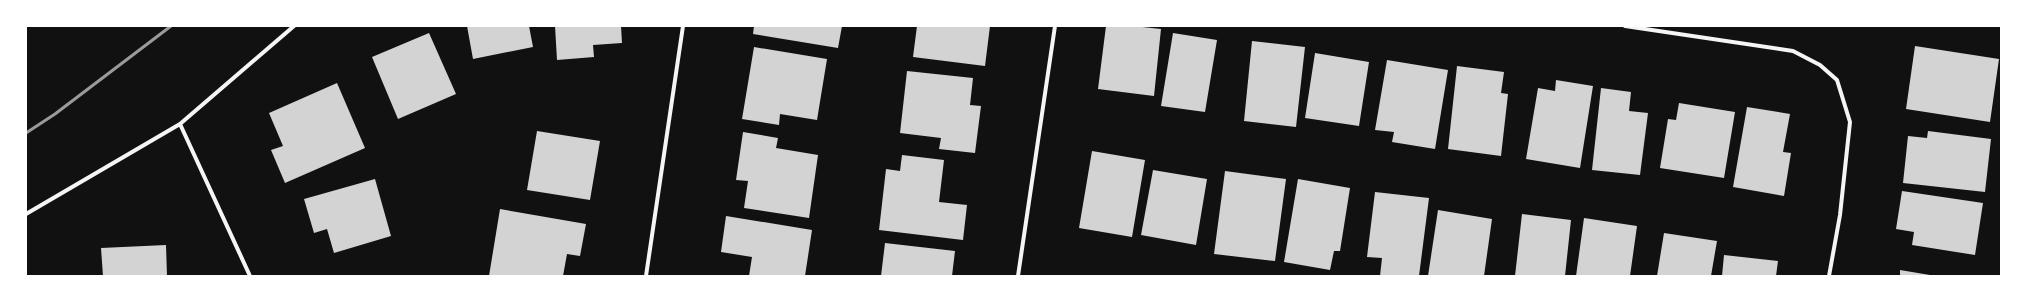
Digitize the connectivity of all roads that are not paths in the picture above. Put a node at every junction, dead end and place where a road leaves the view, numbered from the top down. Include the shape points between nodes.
1 (294, 26) edge
2 (683, 26) edge
3 (1055, 26) edge
4 (1625, 26) edge
5 (180, 124) junction
6 (26, 214) edge
7 (250, 276) edge
8 (646, 276) edge
9 (1018, 276) edge
10 (1829, 276) edge

1 - 5 street
2 - 8 street
3 - 9 street
4 - 10 street via 1793,51 1820,65 1837,80 1850,122 1840,215
5 - 6 street
5 - 7 street

